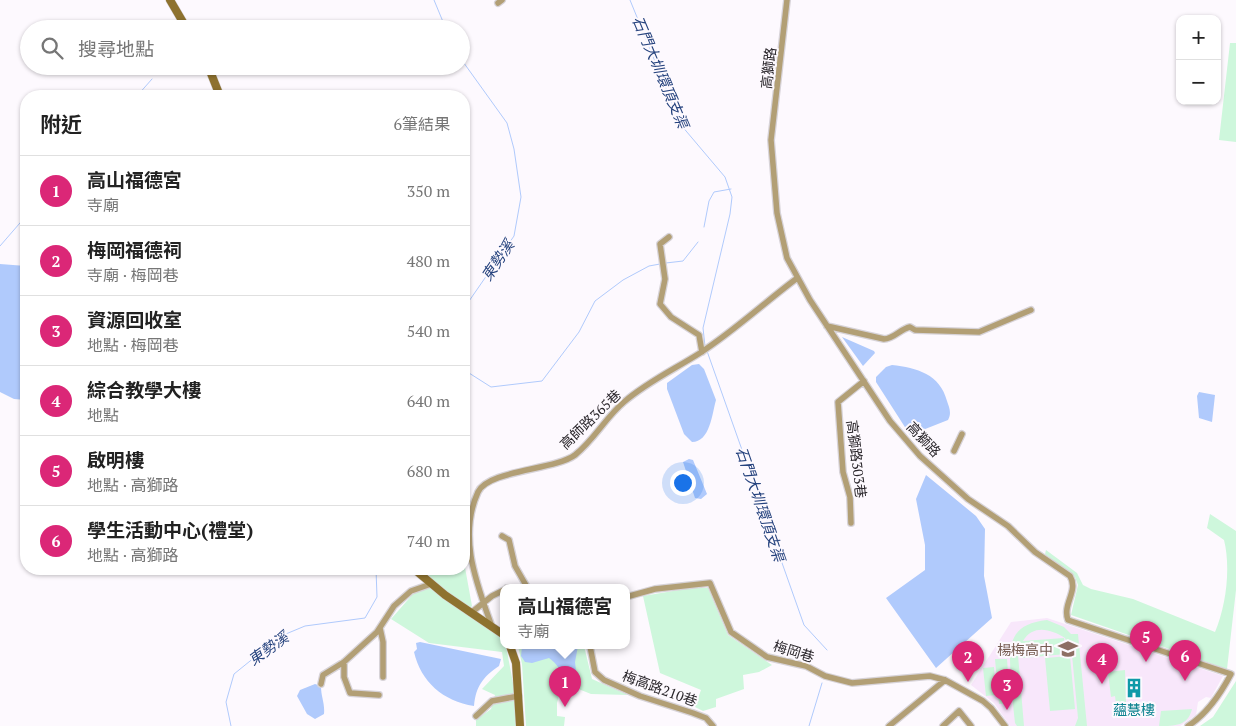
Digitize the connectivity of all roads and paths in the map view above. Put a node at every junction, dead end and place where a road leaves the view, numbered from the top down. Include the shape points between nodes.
1 (170, 0) edge
2 (787, 0) edge
3 (182, 20) edge
4 (212, 75) edge
5 (218, 90) edge
6 (670, 237) dead end
7 (796, 278) junction
8 (1031, 310) dead end
9 (828, 326) junction
10 (702, 352) junction
11 (864, 380) junction
12 (962, 434) dead end
13 (954, 451) dead end
14 (851, 523) dead end
15 (470, 525) edge
16 (502, 536) dead end
17 (470, 545) edge
18 (421, 575) edge
19 (431, 584) junction
20 (525, 584) edge
21 (500, 592) edge
22 (630, 596) edge
23 (483, 604) junction
24 (472, 612) junction
25 (491, 624) junction
26 (380, 628) junction
27 (500, 632) edge
28 (511, 649) edge
29 (591, 649) edge
30 (344, 662) junction
31 (383, 677) dead end
32 (945, 680) junction
33 (321, 684) dead end
34 (379, 695) dead end
35 (519, 696) junction
36 (476, 716) dead end
37 (892, 725) edge
38 (520, 726) edge
39 (713, 726) edge
40 (943, 726) edge
41 (971, 726) edge
42 (1005, 726) edge
43 (1188, 726) edge

1 - 3 street
2 - 7 street, 高獅路 via 771,140 782,242
4 - 5 street
6 - 10 street via 660,244 665,279 660,304 672,317 699,335
7 - 9 street, 高獅路
7 - 10 street, 高師路365巷
8 - 9 street via 979,332 915,330 910,327 884,339
9 - 11 street, 高獅路
10 - 15 street, 高師路365巷 via 623,402 576,454 484,485 479,490
11 - 14 street, 高獅路303巷 via 838,402 843,472 850,497
11 - 43 street, 高獅路 via 890,421 920,456 968,499 1008,526 1035,552 1070,576 1074,589 1066,607 1068,620 1231,674 1222,692
12 - 13 street
16 - 20 street via 509,540 514,566
17 - 23 street, 高師路365巷
18 - 19 street
19 - 24 street
19 - 26 street via 405,596 394,606
21 - 23 street
22 - 32 street, 梅岡巷 via 655,589 710,583 730,632 767,657 806,666 825,676 852,683 930,676
23 - 24 street
23 - 25 street, 高師路365巷
24 - 25 street
25 - 27 street
26 - 30 street
26 - 31 street
28 - 35 street via 516,663
29 - 39 street, 梅高路210巷 via 595,672 604,680 640,696 693,712 706,718
30 - 33 street via 322,675
30 - 34 street via 344,677 350,693
32 - 37 street
32 - 42 street, 梅岡巷 via 983,701
35 - 36 street via 492,701
35 - 38 street
40 - 41 street via 959,711

